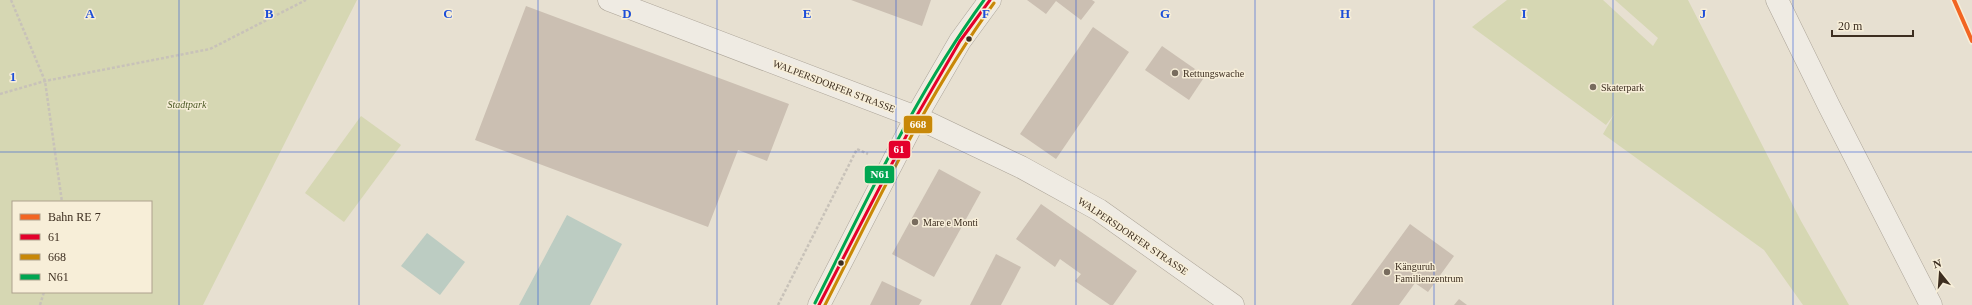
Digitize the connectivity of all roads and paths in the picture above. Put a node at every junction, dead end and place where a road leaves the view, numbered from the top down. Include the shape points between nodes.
1 (11, 0) edge
2 (306, 0) edge
3 (609, 0) edge
4 (990, 0) edge
5 (1777, 0) edge
6 (45, 81) junction
7 (0, 94) edge
8 (916, 117) junction
9 (892, 166) junction
10 (62, 201) edge
11 (44, 293) edge
12 (40, 305) edge
13 (778, 305) edge
14 (819, 305) edge
15 (1233, 305) edge
16 (1931, 305) edge

1 - 6 path
2 - 6 path via 210,49
3 - 8 street, WALPERSDORFER STRASSE
4 - 8 street via 960,41
5 - 16 street
6 - 7 path
6 - 10 path
8 - 9 street
8 - 15 street, WALPERSDORFER STRASSE via 1022,167 1099,210
9 - 13 path via 857,149
9 - 14 street
11 - 12 path

